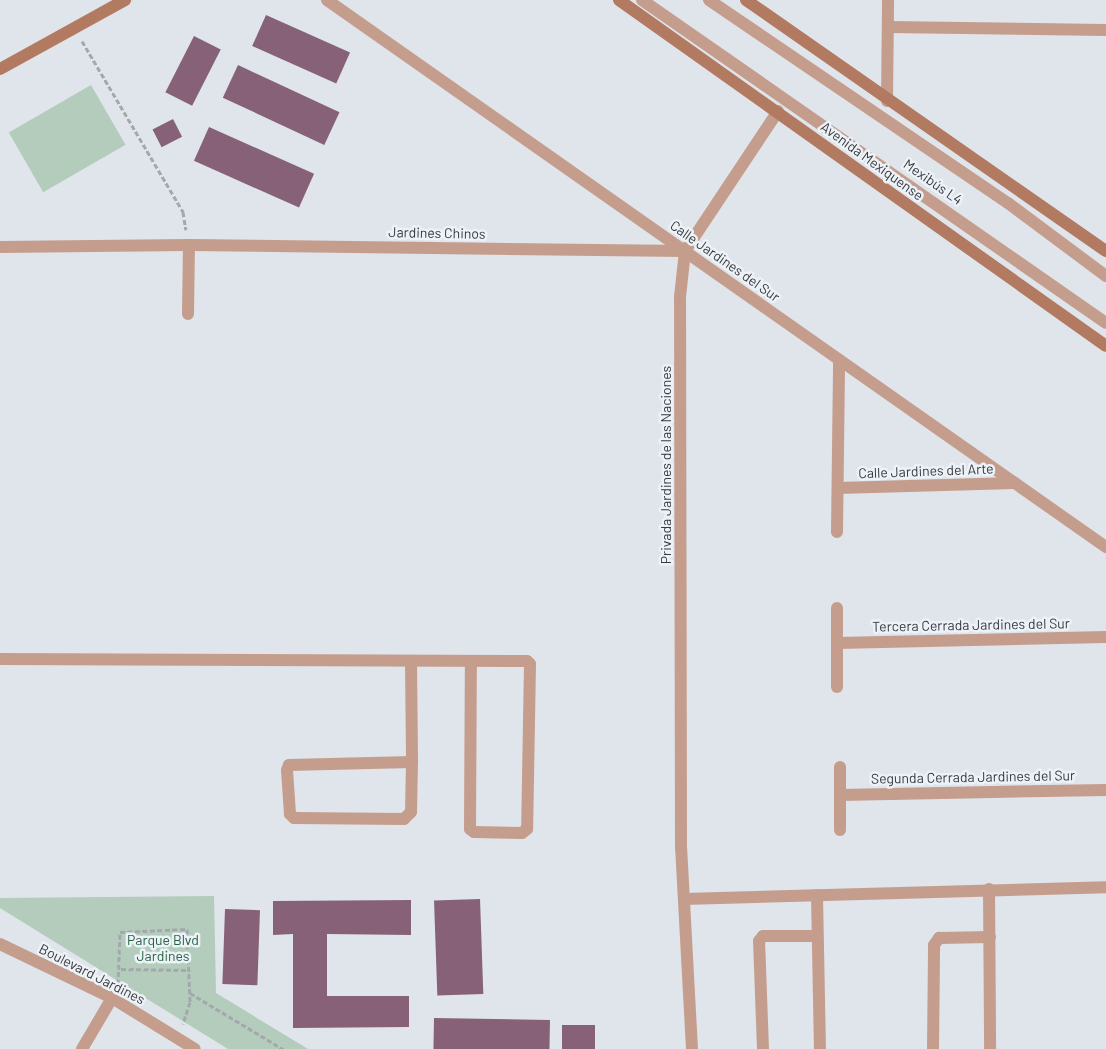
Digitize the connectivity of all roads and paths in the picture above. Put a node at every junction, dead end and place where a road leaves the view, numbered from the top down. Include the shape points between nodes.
1 (125, 0) edge
2 (327, 0) edge
3 (619, 0) edge
4 (642, 0) edge
5 (709, 0) edge
6 (746, 0) edge
7 (888, 0) edge
8 (888, 27) junction
9 (74, 28) junction
10 (1106, 30) edge
11 (0, 69) edge
12 (887, 101) junction
13 (778, 111) junction
14 (189, 246) junction
15 (0, 247) edge
16 (685, 251) junction
17 (1106, 251) edge
18 (1106, 276) edge
19 (188, 314) dead end
20 (1106, 322) edge
21 (1106, 346) edge
22 (838, 360) junction
23 (1015, 483) junction
24 (838, 488) junction
25 (837, 532) dead end
26 (1106, 547) edge
27 (837, 608) dead end
28 (1106, 636) edge
29 (837, 643) junction
30 (0, 659) edge
31 (411, 662) junction
32 (471, 662) junction
33 (837, 686) dead end
34 (412, 762) junction
35 (840, 767) dead end
36 (1106, 790) edge
37 (840, 795) junction
38 (840, 830) dead end
39 (1106, 886) edge
40 (989, 890) junction
41 (816, 895) junction
42 (684, 899) junction
43 (817, 936) junction
44 (990, 936) junction
45 (0, 944) edge
46 (121, 969) junction
47 (189, 970) junction
48 (189, 992) junction
49 (112, 998) junction
50 (179, 1039) junction
51 (82, 1049) edge
52 (195, 1049) edge
53 (283, 1049) edge
54 (692, 1049) edge
55 (763, 1049) edge
56 (820, 1049) edge
57 (933, 1049) edge
58 (990, 1049) edge

1 - 9 main road
2 - 16 street, Calle Jardines del Sur
3 - 13 main road, Avenida Mexiquense
4 - 20 street, Mexibús L4
5 - 18 street, Mexibús L4 via 1008,203
6 - 12 main road
7 - 8 street
8 - 10 street
8 - 12 street
9 - 11 main road
9 - 14 path via 183,212
12 - 17 main road
13 - 16 street, Privada Jardines de las Naciones
13 - 21 main road, Avenida Mexiquense
14 - 15 street, Jardines Chinos
14 - 16 street, Jardines Chinos
14 - 19 street
16 - 22 street, Calle Jardines del Sur
16 - 42 street, Privada Jardines de las Naciones via 680,298 681,848
22 - 23 street, Calle Jardines del Sur
22 - 24 street, Calle Jardines del Arte
23 - 24 street, Calle Jardines del Arte
23 - 26 street, Calle Jardines del Sur
24 - 25 street, Calle Jardines del Arte
27 - 29 street
28 - 29 street, Tercera Cerrada Jardines del Sur
29 - 33 street
30 - 31 street
31 - 32 street
31 - 34 street
32 - 32 street via 470,829 474,832 522,833 526,829 530,664 527,661
34 - 34 street via 289,766 290,814 294,818 404,819 411,812
35 - 37 street
36 - 37 street, Segunda Cerrada Jardines del Sur
37 - 38 street
39 - 40 street
40 - 41 street
40 - 44 street
41 - 42 street
41 - 43 street
42 - 54 street, Privada Jardines de las Naciones
43 - 55 street via 762,936 759,941
43 - 56 street
44 - 57 street via 940,938 934,945
44 - 58 street
45 - 49 street, Boulevard Jardines
46 - 47 path
46 - 47 path via 120,932 187,929
46 - 49 path via 121,978
47 - 48 path
48 - 50 path
48 - 53 path
49 - 50 street, Boulevard Jardines
49 - 51 street
50 - 52 street, Boulevard Jardines

